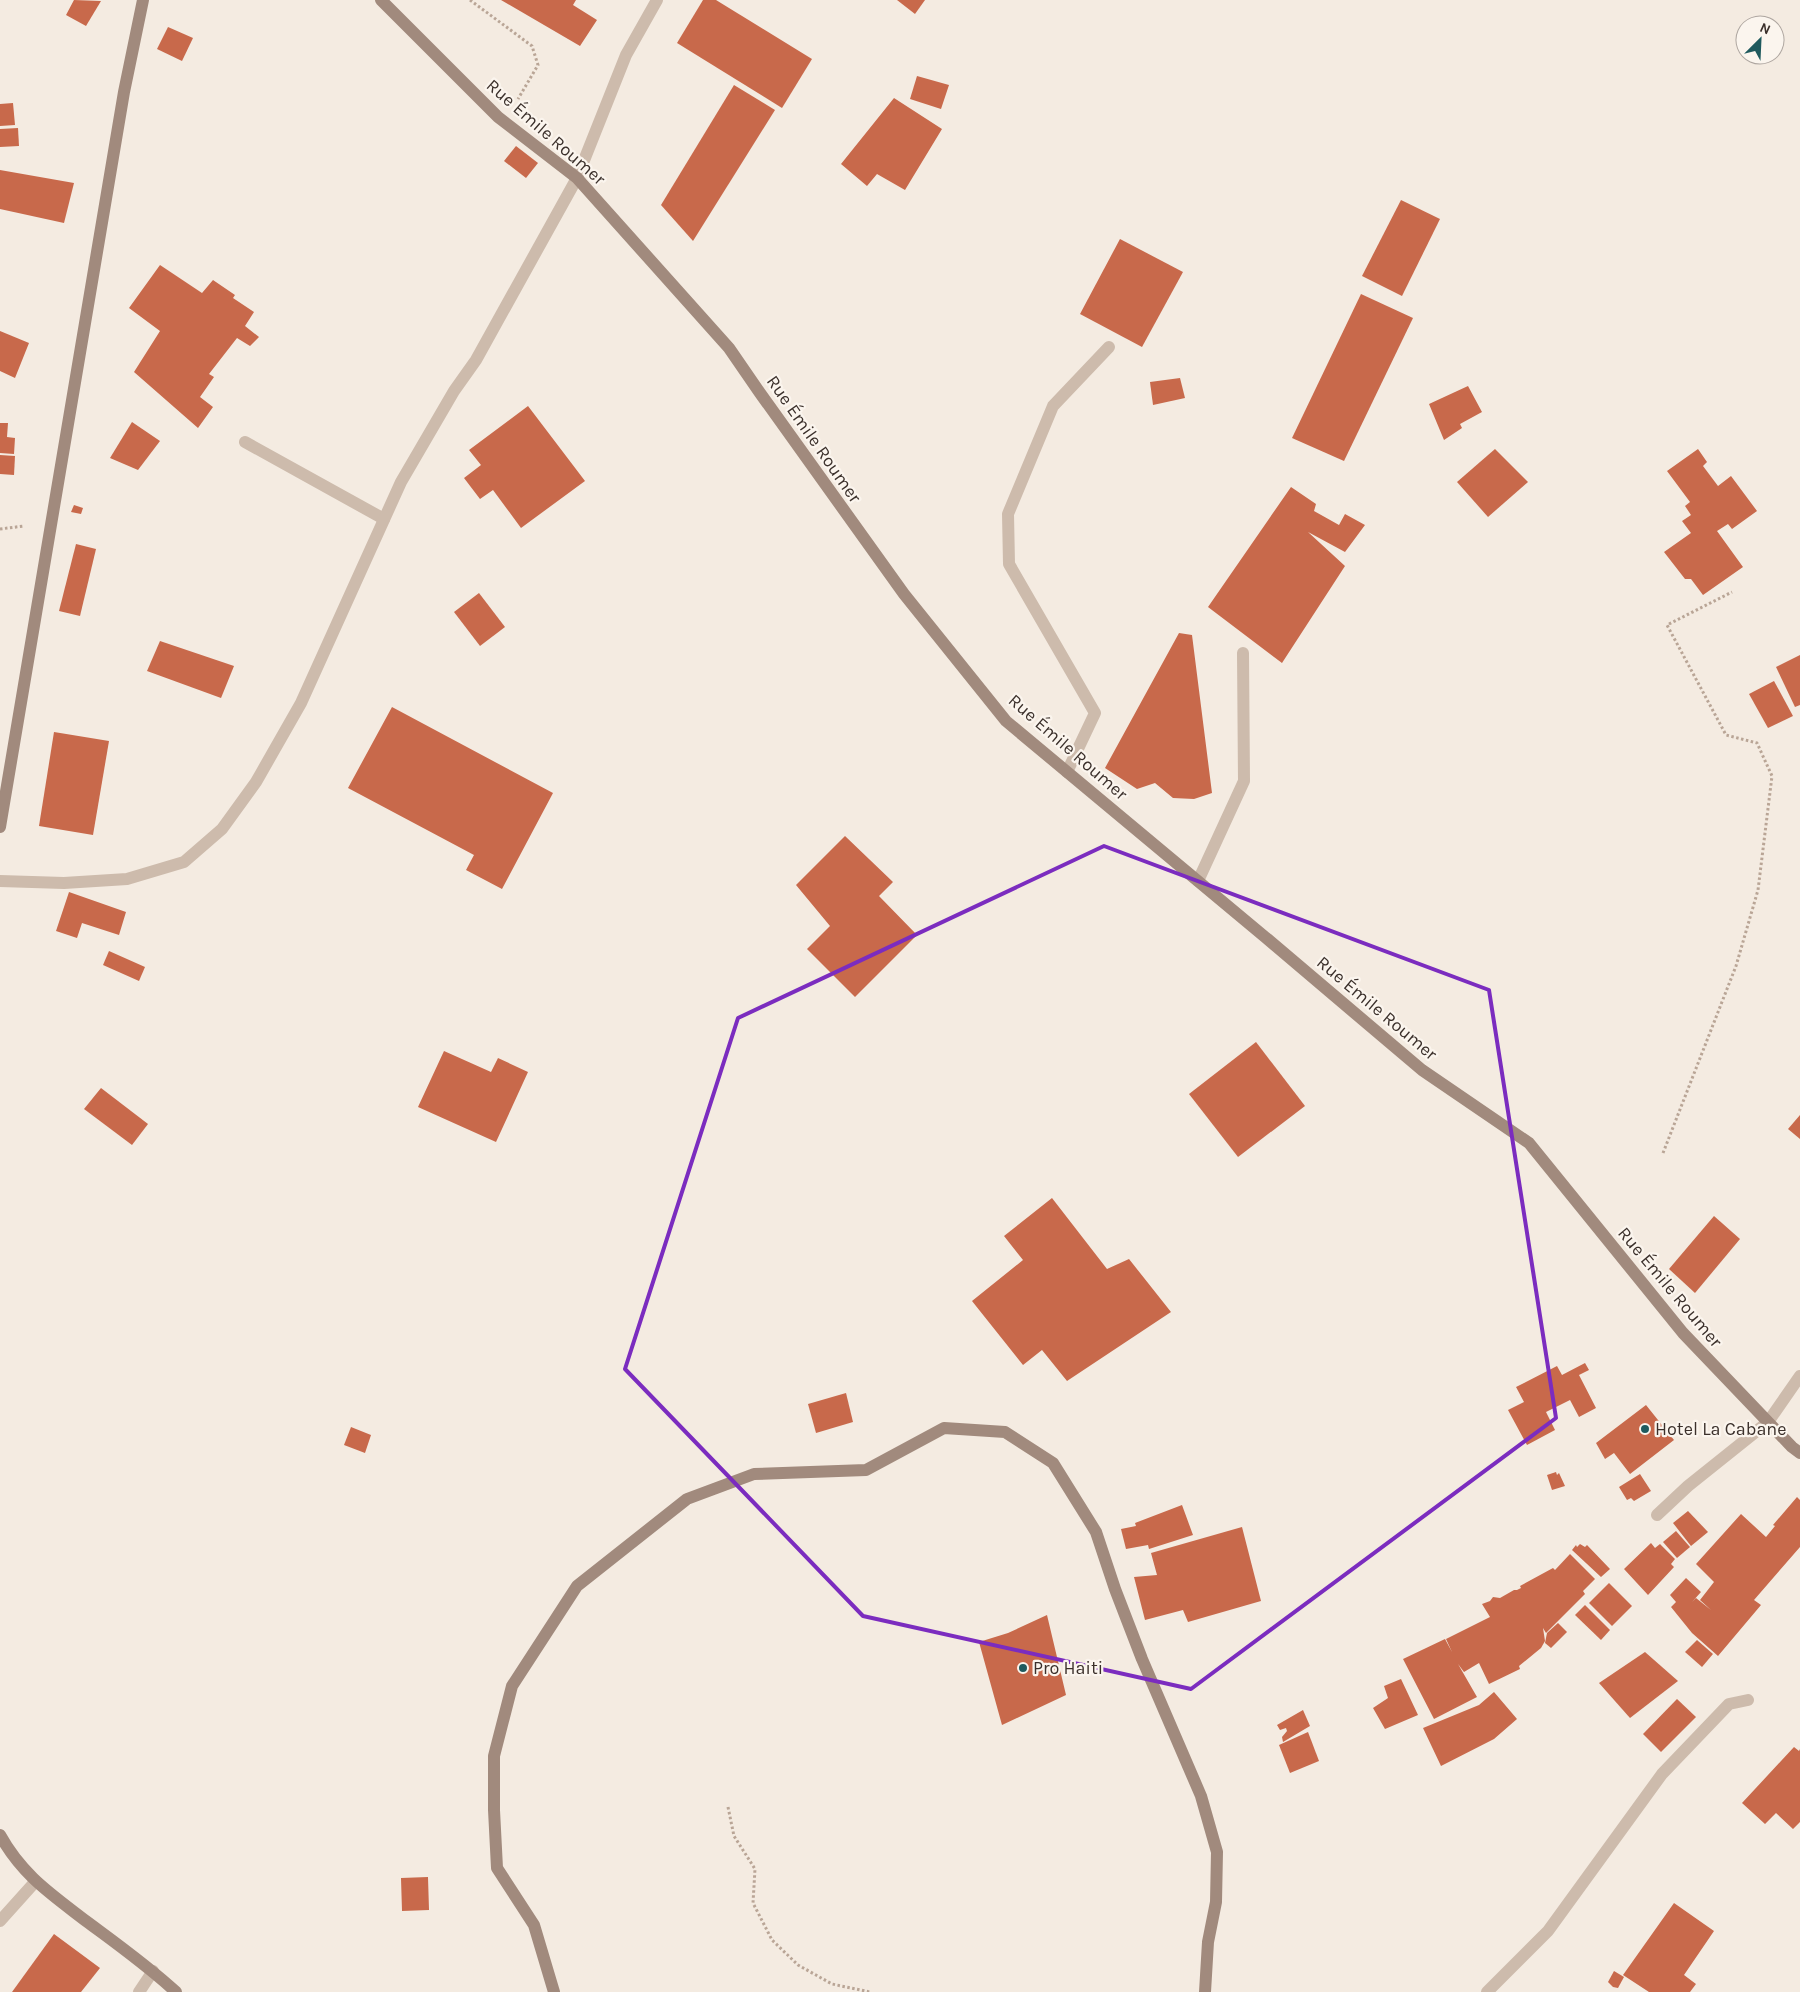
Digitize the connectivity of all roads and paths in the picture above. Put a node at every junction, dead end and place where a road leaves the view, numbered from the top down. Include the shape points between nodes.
1 (143, 0) edge
2 (381, 0) edge
3 (470, 0) edge
4 (657, 0) edge
5 (498, 117) junction
6 (577, 178) junction
7 (1108, 347) dead end
8 (245, 442) dead end
9 (384, 519) junction
10 (1732, 592) dead end
11 (1243, 653) dead end
12 (1066, 772) junction
13 (0, 827) edge
14 (0, 881) edge
15 (1198, 881) junction
16 (1663, 1154) dead end
17 (1800, 1376) edge
18 (1768, 1422) junction
19 (1800, 1453) edge
20 (1657, 1515) dead end
21 (1748, 1700) dead end
22 (728, 1807) dead end
23 (0, 1835) edge
24 (35, 1882) junction
25 (0, 1921) edge
26 (153, 1971) junction
27 (139, 1992) edge
28 (176, 1992) edge
29 (554, 1992) edge
30 (870, 1992) edge
31 (1205, 1992) edge
32 (1487, 1992) edge

1 - 13 street via 117,132
2 - 5 street, Rue Émile Roumer
3 - 5 path via 532,46 538,65 520,98
4 - 6 street via 626,55
5 - 6 street, Rue Émile Roumer
6 - 9 street via 476,360 454,391 401,482
6 - 12 street, Rue Émile Roumer via 730,348 904,594 1006,721
7 - 12 street via 1053,406 1008,514 1009,564 1095,713
8 - 9 street
9 - 14 street via 301,703 256,782 222,829 184,862 127,879 64,883
10 - 16 path via 1667,625 1726,735 1757,743 1772,776 1768,814 1758,890 1736,966
11 - 15 street via 1244,782
12 - 15 street, Rue Émile Roumer
15 - 18 street, Rue Émile Roumer via 1422,1070 1529,1143 1683,1333
17 - 18 street
18 - 19 street, Rue Émile Roumer
18 - 20 street
21 - 32 street via 1729,1704 1662,1774 1548,1931
22 - 30 path via 734,1836 755,1869 753,1903 772,1940 798,1965 832,1984
23 - 24 street via 8,1850
24 - 25 street
24 - 26 street
26 - 27 street
26 - 28 street
29 - 31 street via 534,1926 497,1868 494,1756 512,1686 577,1586 687,1500 754,1474 866,1470 944,1428 1005,1432 1053,1463 1096,1532 1142,1659 1201,1796 1217,1852 1216,1902 1208,1942

